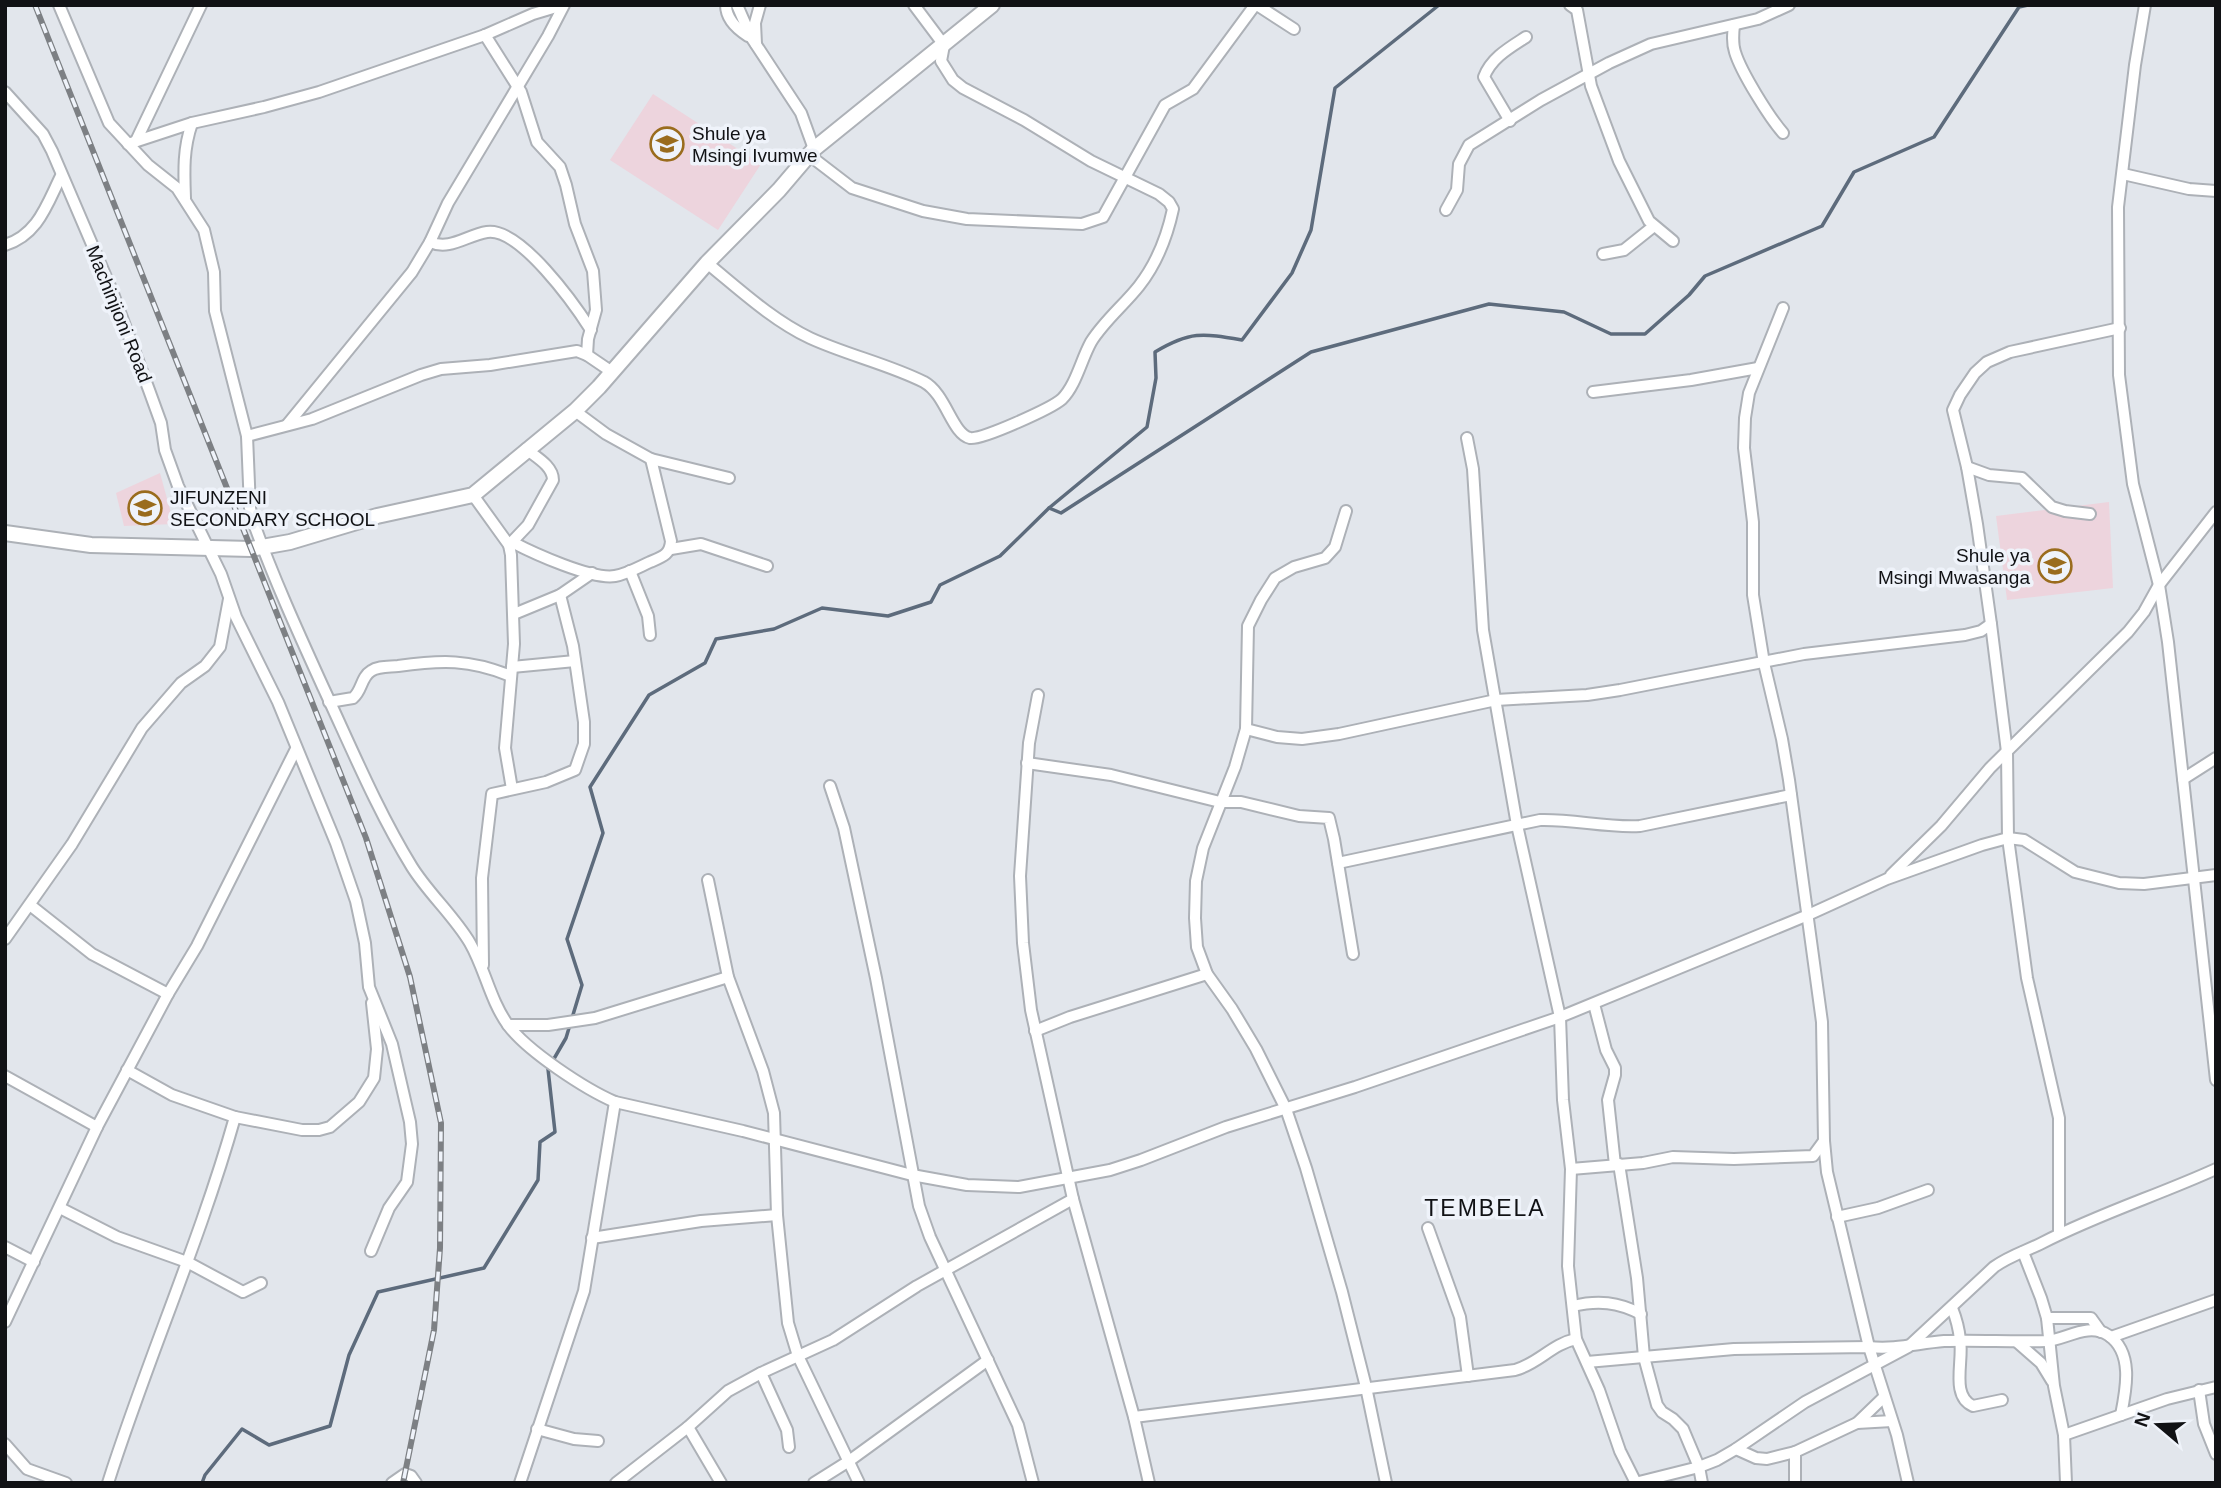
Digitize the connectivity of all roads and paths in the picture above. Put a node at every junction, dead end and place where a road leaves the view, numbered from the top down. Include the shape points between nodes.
1 (59, 5) edge
2 (201, 5) edge
3 (563, 5) edge
4 (726, 5) edge
5 (737, 5) edge
6 (760, 5) edge
7 (914, 5) edge
8 (992, 5) edge
9 (1256, 5) edge
10 (1570, 5) edge
11 (1789, 5) edge
12 (2145, 5) edge
13 (1734, 25) junction
14 (1294, 29) dead end
15 (485, 35) junction
16 (1526, 37) dead end
17 (754, 41) junction
18 (944, 45) junction
19 (1590, 74) junction
20 (517, 86) junction
21 (5, 92) edge
22 (1510, 121) junction
23 (192, 123) junction
24 (1783, 133) dead end
25 (132, 142) junction
26 (811, 152) junction
27 (2123, 174) junction
28 (61, 176) junction
29 (1124, 176) junction
30 (2216, 191) edge
31 (186, 198) junction
32 (1446, 210) dead end
33 (1654, 226) junction
34 (1673, 241) dead end
35 (430, 242) junction
36 (5, 245) edge
37 (1603, 254) dead end
38 (707, 262) junction
39 (1783, 308) dead end
40 (2120, 328) junction
41 (591, 330) junction
42 (587, 355) junction
43 (1758, 368) junction
44 (612, 372) junction
45 (1593, 392) dead end
46 (575, 411) junction
47 (287, 425) junction
48 (247, 436) junction
49 (1467, 438) dead end
50 (526, 449) junction
51 (651, 460) junction
52 (1967, 467) junction
53 (729, 478) dead end
54 (473, 495) junction
55 (1346, 511) dead end
56 (2216, 512) edge
57 (2090, 514) dead end
58 (5, 533) edge
59 (511, 543) junction
60 (208, 548) junction
61 (262, 548) junction
62 (670, 549) junction
63 (767, 566) dead end
64 (630, 571) junction
65 (592, 573) junction
66 (2160, 585) junction
67 (560, 595) junction
68 (229, 596) junction
69 (514, 614) junction
70 (1991, 624) junction
71 (650, 635) dead end
72 (575, 661) junction
73 (1764, 663) junction
74 (512, 671) junction
75 (1038, 695) dead end
76 (1496, 700) junction
77 (329, 702) junction
78 (1246, 729) junction
79 (296, 749) junction
80 (2007, 752) junction
81 (2216, 758) edge
82 (1027, 763) junction
83 (2183, 779) junction
84 (830, 786) dead end
85 (512, 789) junction
86 (1791, 794) junction
87 (1220, 802) junction
88 (1517, 825) junction
89 (2008, 838) junction
90 (1338, 863) junction
91 (2216, 876) edge
92 (2192, 878) junction
93 (708, 880) dead end
94 (1887, 880) junction
95 (30, 905) junction
96 (1808, 915) junction
97 (5, 939) edge
98 (1353, 954) dead end
99 (482, 967) junction
100 (1207, 974) junction
101 (729, 977) junction
102 (369, 987) junction
103 (168, 994) junction
104 (1594, 1003) junction
105 (1560, 1017) junction
106 (508, 1025) junction
107 (1035, 1031) junction
108 (127, 1070) junction
109 (5, 1076) edge
110 (2216, 1080) edge
111 (615, 1102) junction
112 (1286, 1110) junction
113 (235, 1117) junction
114 (97, 1127) junction
115 (776, 1140) junction
116 (1824, 1142) junction
117 (1813, 1156) junction
118 (1617, 1165) junction
119 (1571, 1169) junction
120 (2216, 1169) edge
121 (1827, 1172) junction
122 (912, 1175) junction
123 (1070, 1178) junction
124 (1928, 1190) dead end
125 (1073, 1199) junction
126 (60, 1208) junction
127 (777, 1215) junction
128 (1837, 1217) junction
129 (1428, 1228) dead end
130 (2059, 1233) junction
131 (592, 1238) junction
132 (5, 1247) edge
133 (370, 1251) dead end
134 (2023, 1252) junction
135 (34, 1262) junction
136 (187, 1262) junction
137 (946, 1271) junction
138 (261, 1283) dead end
139 (2216, 1300) edge
140 (1573, 1307) junction
141 (1952, 1308) junction
142 (1641, 1314) junction
143 (2047, 1318) junction
144 (5, 1322) edge
145 (2106, 1334) junction
146 (1576, 1339) junction
147 (1961, 1341) junction
148 (2049, 1341) junction
149 (2017, 1342) junction
150 (1869, 1347) junction
151 (1908, 1347) junction
152 (798, 1356) junction
153 (1644, 1357) junction
154 (988, 1360) junction
155 (1587, 1362) junction
156 (1874, 1365) junction
157 (761, 1373) junction
158 (1468, 1376) junction
159 (2054, 1386) junction
160 (1366, 1387) junction
161 (2216, 1387) edge
162 (2199, 1390) junction
163 (1884, 1397) junction
164 (2003, 1400) dead end
165 (2122, 1415) junction
166 (1133, 1417) junction
167 (1892, 1421) junction
168 (1857, 1423) junction
169 (688, 1427) junction
170 (537, 1429) junction
171 (2064, 1435) junction
172 (598, 1441) dead end
173 (5, 1444) edge
174 (789, 1447) dead end
175 (1736, 1450) junction
176 (1796, 1452) junction
177 (2216, 1454) edge
178 (849, 1461) junction
179 (1699, 1467) junction
180 (66, 1483) edge
181 (108, 1483) edge
182 (392, 1483) edge
183 (416, 1483) edge
184 (520, 1483) edge
185 (616, 1483) edge
186 (721, 1483) edge
187 (814, 1483) edge
188 (859, 1483) edge
189 (1033, 1483) edge
190 (1149, 1483) edge
191 (1386, 1483) edge
192 (1636, 1483) edge
193 (1702, 1483) edge
194 (1795, 1483) edge
195 (1908, 1483) edge
196 (2066, 1483) edge

1 - 25 street via 109,123
2 - 25 street
3 - 15 street
3 - 20 street
4 - 17 street via 732,23
5 - 17 street
6 - 17 street
7 - 18 street
8 - 18 street
9 - 14 street
9 - 29 street via 1194,89 1165,105
10 - 19 street via 1577,10
11 - 13 street
12 - 27 street
13 - 19 street via 1651,44
13 - 24 street via 1735,54 1771,120
15 - 20 street
15 - 23 street via 319,92
16 - 22 street via 1501,53 1485,77
17 - 26 street via 801,113
18 - 26 street
18 - 29 street via 944,69 963,88
19 - 22 street
19 - 33 street via 1619,161
20 - 35 street via 438,220
20 - 41 street via 537,142 560,167 593,271 596,310
21 - 28 street, Machinjioni Road via 43,134
22 - 32 street via 1469,145 1459,164 1457,190
23 - 25 street
23 - 31 street via 183,164
25 - 31 street via 148,165
26 - 29 street via 852,188 923,211 967,219 1062,225 1095,221 1109,208
26 - 38 street
27 - 30 street
27 - 40 street via 2118,218
28 - 36 street via 25,238
28 - 60 street, Machinjioni Road via 149,390 161,423 164,450
29 - 38 street via 1159,194 1173,209 1161,251 1139,286 1090,343 1061,400 975,438 960,433 941,398 926,383 811,338 780,320
31 - 48 street via 208,244 215,311
33 - 34 street
33 - 37 street via 1624,250
35 - 41 street via 444,247 487,232 509,237 548,272
35 - 47 street via 412,272
38 - 44 street
39 - 43 street
40 - 52 street via 2010,352 1987,362 1953,410
40 - 66 street via 2119,375 2130,464
41 - 42 street
42 - 44 street
42 - 47 street via 577,351 442,369
43 - 45 street
43 - 73 street via 1749,393 1744,448 1753,522 1753,595
44 - 46 street
46 - 50 street
46 - 51 street
47 - 48 street
48 - 61 street via 250,508
49 - 76 street via 1483,630
50 - 54 street
50 - 59 street via 548,467 553,480 528,525
51 - 53 street
51 - 62 street
52 - 57 street via 1989,475 2022,478 2052,506
52 - 70 street
54 - 59 street
54 - 61 street
55 - 78 street via 1335,547 1325,558 1275,578 1252,617 1246,644
56 - 66 street
58 - 60 street via 91,545
59 - 65 street
59 - 69 street
60 - 61 street
60 - 68 street, Machinjioni Road
61 - 77 street
62 - 63 street via 701,544
62 - 64 street
64 - 65 street via 613,576
64 - 71 street via 648,616
65 - 67 street
66 - 80 street via 2128,632
66 - 83 street
67 - 69 street
67 - 72 street
68 - 79 street, Machinjioni Road
68 - 95 street via 220,647 142,728
69 - 74 street
70 - 73 street via 1965,635
70 - 80 street
72 - 74 street
72 - 85 street via 584,722 581,758 575,770 563,776
73 - 76 street via 1620,691
73 - 86 street
74 - 77 street via 440,660 380,667 364,678 354,698
74 - 85 street via 505,748
75 - 82 street
76 - 78 street via 1302,739
76 - 88 street
77 - 99 street via 412,866
78 - 87 street
79 - 102 street, Machinjioni Road via 347,872 365,943
79 - 103 street
80 - 89 street
80 - 94 street
81 - 83 street
82 - 87 street via 1111,775
82 - 107 street via 1021,912
83 - 92 street
84 - 122 street via 844,828 876,978
85 - 99 street via 493,793 490,801 482,878
86 - 88 street via 1640,826 1566,820
86 - 96 street
87 - 90 street via 1329,818
87 - 100 street via 1196,881 1197,947
88 - 90 street
88 - 105 street
89 - 92 street via 2024,840 2075,872 2099,879 2144,884
89 - 94 street
89 - 130 street via 2027,978 2059,1118
90 - 98 street
91 - 92 street
92 - 110 street
93 - 101 street
94 - 96 street
95 - 97 street
95 - 103 street via 92,954
96 - 104 street
96 - 116 street via 1822,1022
99 - 106 street
100 - 107 street
100 - 112 street via 1256,1049
101 - 106 street via 595,1018
101 - 115 street via 770,1094
102 - 113 street via 376,1069 359,1102 330,1127 319,1130
102 - 133 street via 391,1044 412,1144 407,1182 389,1208
103 - 108 street
104 - 105 street
104 - 118 street via 1615,1068 1608,1100
105 - 112 street
105 - 119 street
106 - 111 street via 569,1076
107 - 123 street
108 - 113 street via 172,1095
108 - 114 street
109 - 114 street
111 - 115 street
111 - 131 street
112 - 123 street via 1110,1170
112 - 160 street
113 - 136 street
114 - 126 street
115 - 122 street
115 - 127 street
116 - 117 street
116 - 121 street
117 - 118 street via 1685,1157
117 - 121 street
118 - 119 street
118 - 142 street
119 - 140 street via 1568,1266
120 - 130 street
121 - 128 street
122 - 123 street via 967,1185 1019,1187
122 - 137 street via 919,1206
123 - 125 street
124 - 128 street
125 - 137 street
125 - 166 street
126 - 135 street
126 - 136 street via 117,1237
127 - 131 street
127 - 152 street via 788,1322
128 - 150 street
129 - 158 street via 1460,1317
130 - 134 street
131 - 170 street via 584,1291
132 - 135 street
134 - 141 street via 1994,1267
134 - 143 street
135 - 144 street
136 - 138 street via 243,1292
136 - 181 street
137 - 152 street via 833,1340
137 - 154 street
139 - 145 street
140 - 142 street via 1607,1302
140 - 146 street
141 - 147 street
141 - 151 street
142 - 153 street
143 - 145 street via 2091,1318
143 - 148 street
145 - 148 street via 2070,1333
145 - 165 street via 2122,1351 2126,1364
146 - 155 street
146 - 158 street via 1525,1368
147 - 149 street
147 - 151 street
147 - 164 street via 1960,1386 1966,1401 1973,1406
148 - 149 street
148 - 159 street
149 - 159 street via 2040,1363
150 - 151 street
150 - 153 street via 1734,1349
150 - 156 street
151 - 156 street
152 - 157 street
152 - 178 street
153 - 155 street
153 - 179 street via 1657,1405 1683,1429
154 - 178 street
154 - 189 street via 1018,1425
155 - 192 street
156 - 163 street
156 - 175 street via 1805,1402
157 - 169 street via 728,1391
157 - 174 street via 787,1430
158 - 160 street
159 - 171 street
160 - 166 street
160 - 191 street
161 - 162 street
162 - 165 street
162 - 177 street via 2204,1424
163 - 167 street
163 - 168 street
165 - 171 street
166 - 190 street
167 - 168 street
167 - 195 street
168 - 176 street
169 - 185 street
169 - 186 street
170 - 172 street
170 - 184 street
171 - 196 street
173 - 180 street via 27,1468
175 - 176 street via 1767,1459
175 - 179 street
176 - 194 street
178 - 187 street
178 - 188 street
179 - 192 street
179 - 193 street
182 - 183 street via 405,1474

